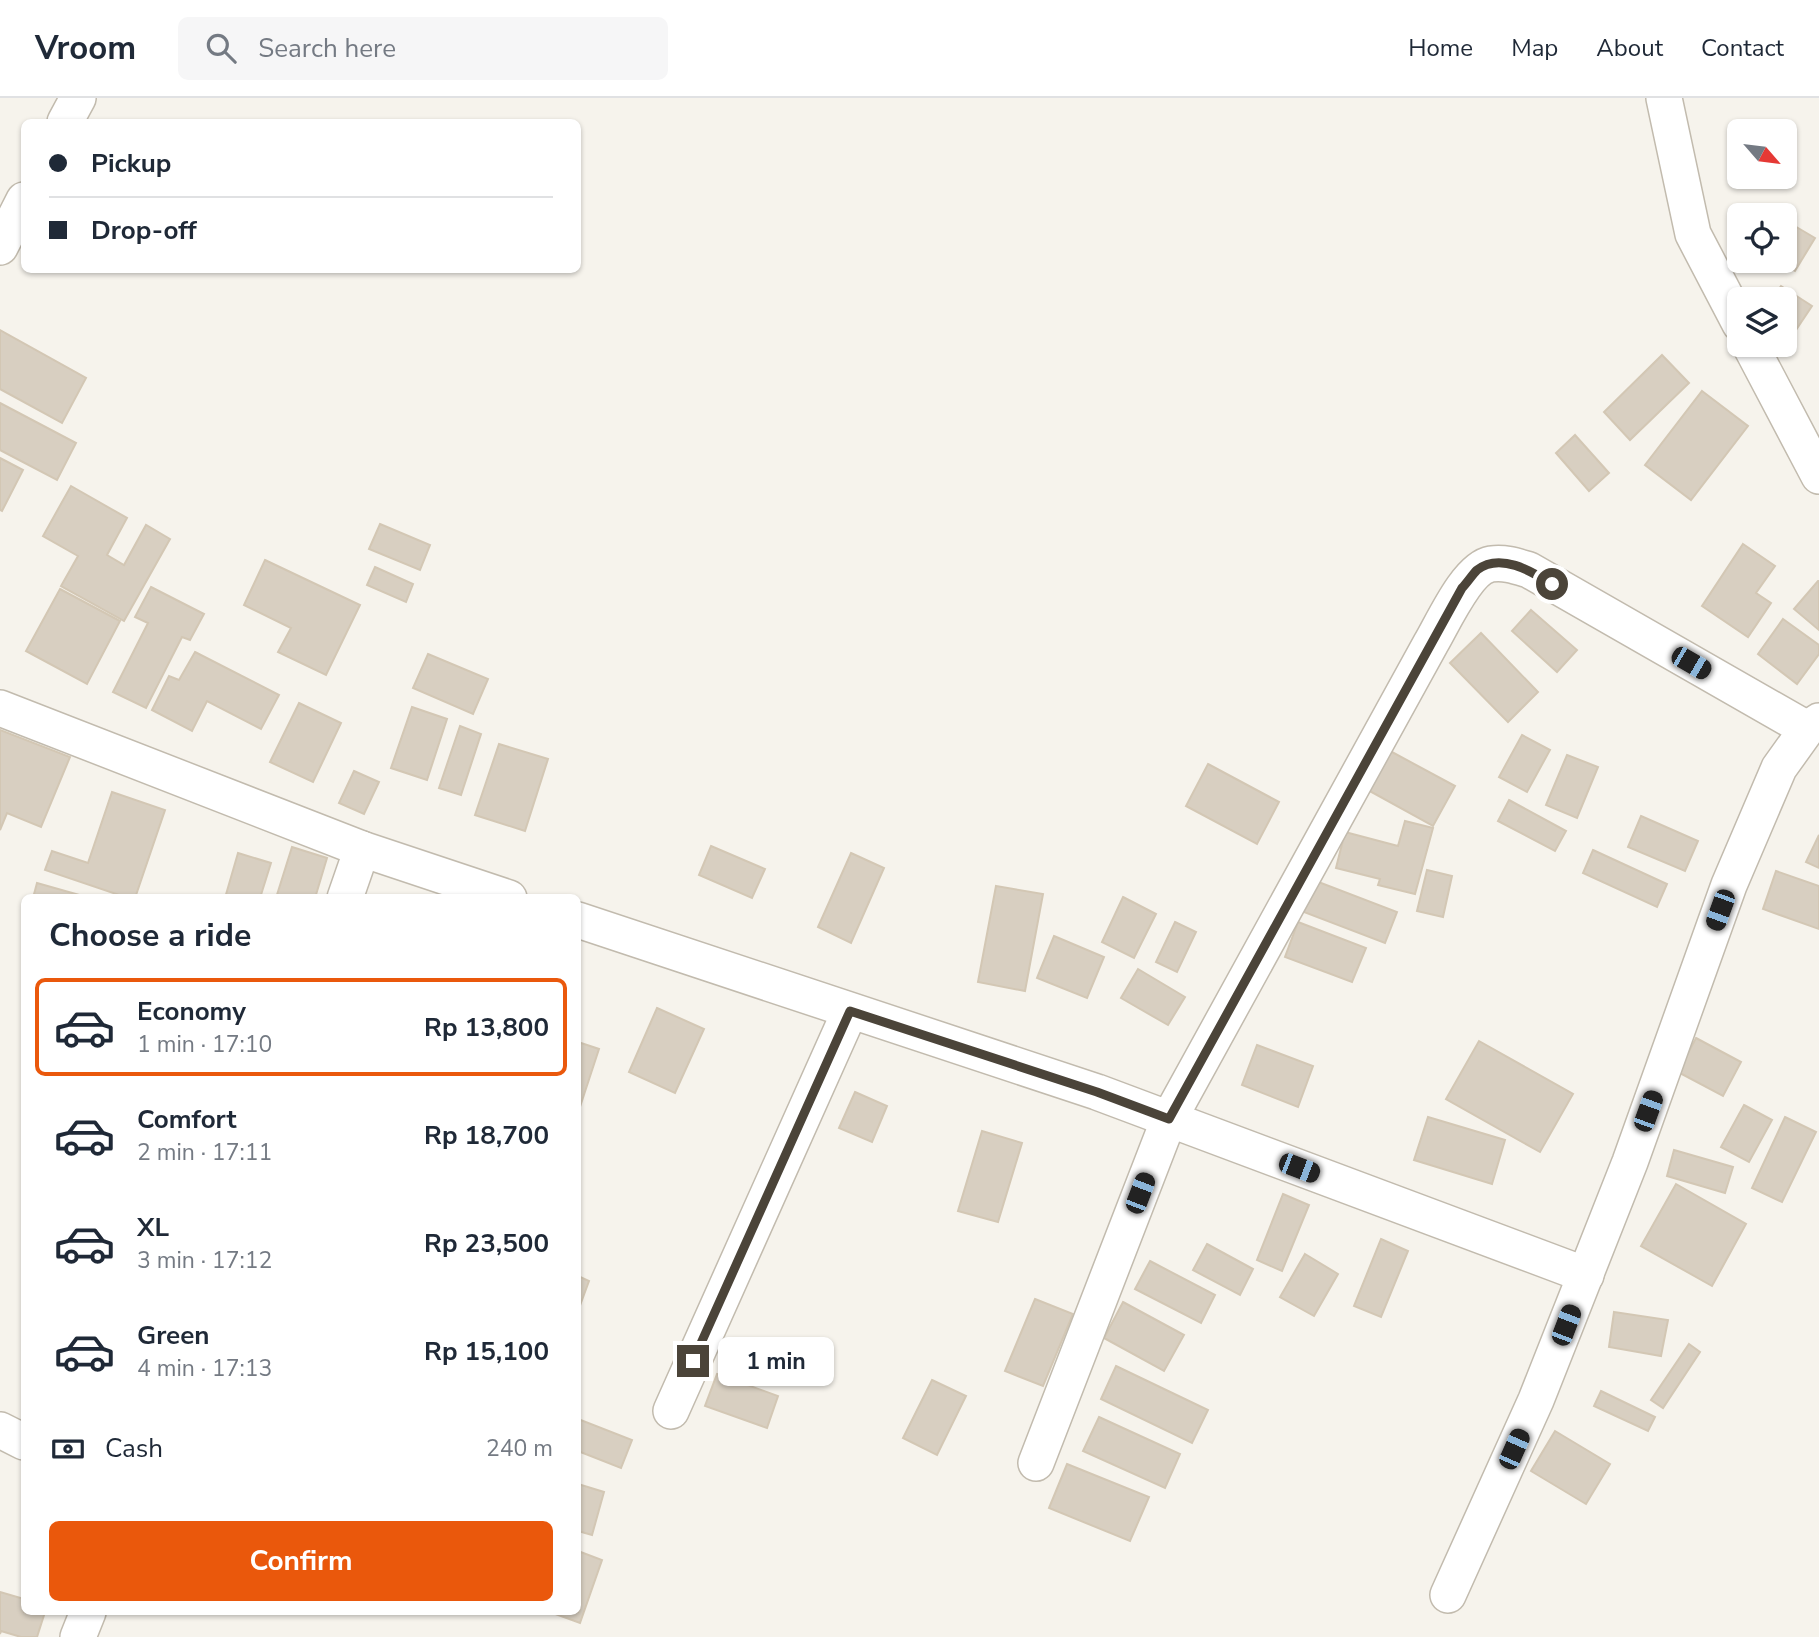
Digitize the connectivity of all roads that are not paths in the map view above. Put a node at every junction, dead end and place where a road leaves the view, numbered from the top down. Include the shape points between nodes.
1 (78, 98) edge
2 (1664, 98) edge
3 (67, 119) edge
4 (21, 206) edge
5 (0, 247) edge
6 (1727, 299) edge
7 (1756, 357) edge
8 (1819, 476) edge
9 (0, 708) edge
10 (1813, 725) edge
11 (362, 849) junction
12 (346, 894) edge
13 (497, 894) edge
14 (581, 921) edge
15 (850, 1011) junction
16 (1169, 1119) junction
17 (1586, 1275) junction
18 (671, 1411) dead end
19 (0, 1430) edge
20 (21, 1440) edge
21 (1036, 1462) dead end
22 (1448, 1595) dead end
23 (87, 1615) edge
24 (78, 1637) edge

1 - 3 street
2 - 6 street via 1693,234
4 - 5 street
7 - 8 street
9 - 11 street
10 - 16 street via 1529,570 1488,564 1476,571 1431,643
10 - 17 street via 1779,768 1729,885
11 - 12 street
11 - 13 street
14 - 15 street
15 - 16 street
15 - 18 street
16 - 17 street
16 - 21 street
17 - 22 street via 1536,1400
19 - 20 street
23 - 24 street

